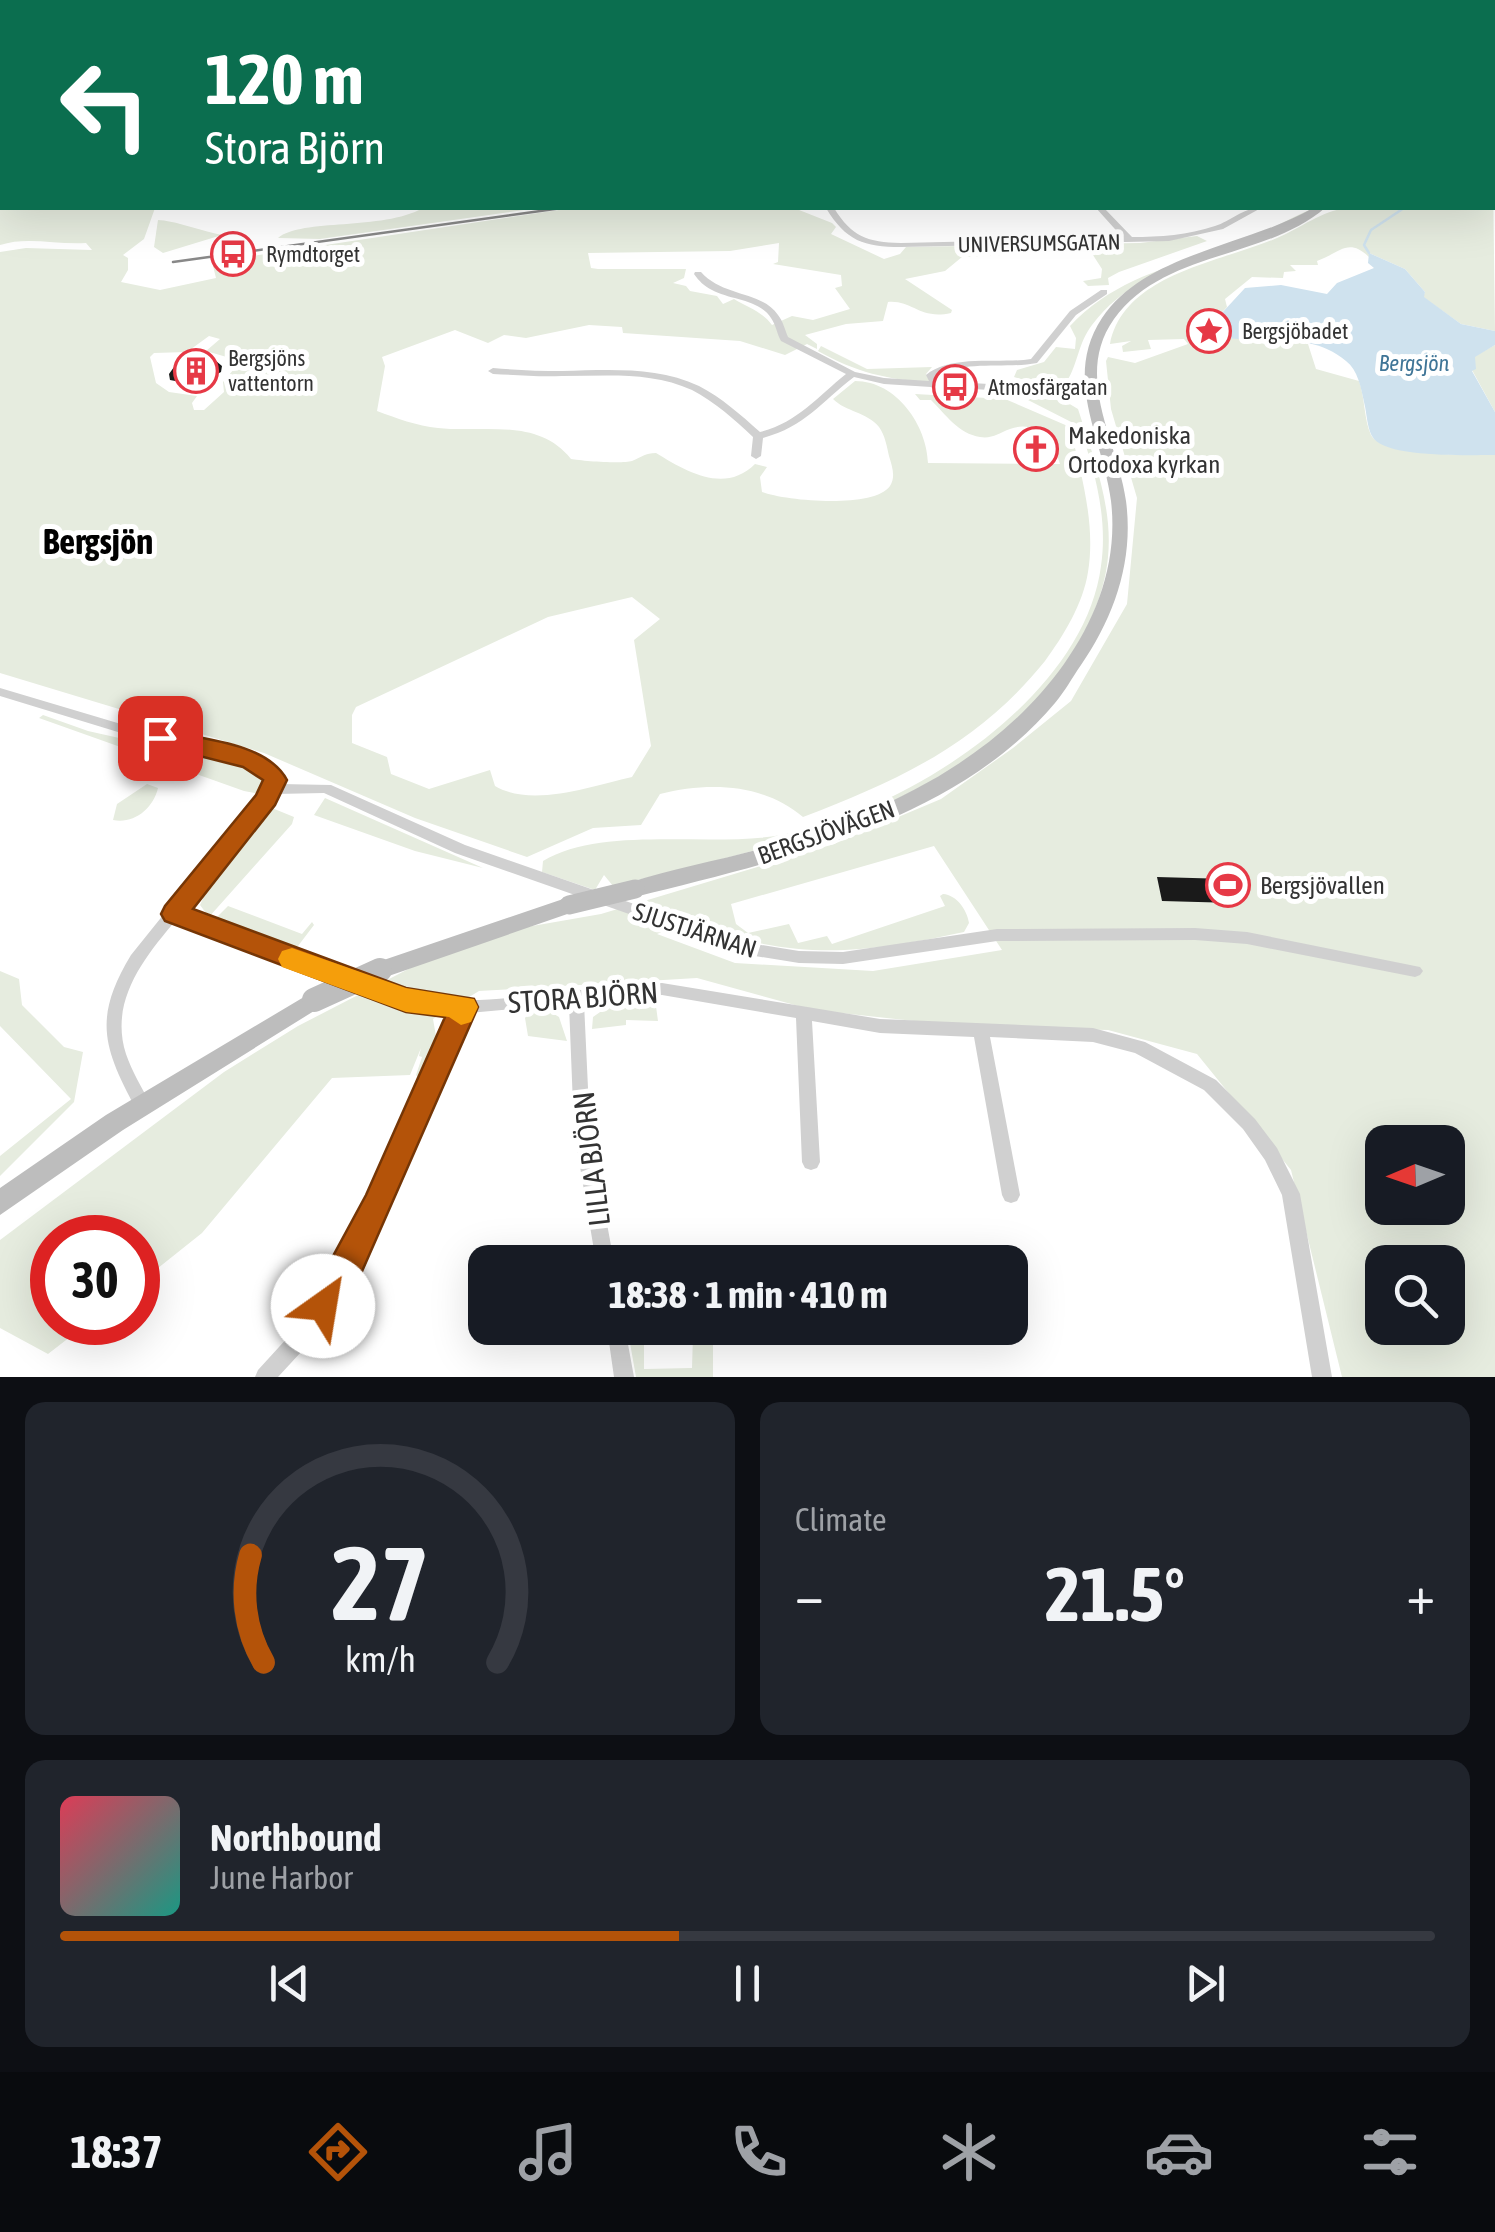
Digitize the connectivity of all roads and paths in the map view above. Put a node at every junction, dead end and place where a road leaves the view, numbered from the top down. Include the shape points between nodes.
1 (831, 210) edge
2 (1102, 210) edge
3 (1253, 210) edge
4 (1316, 210) edge
5 (1132, 241) junction
6 (698, 274) dead end
7 (1104, 292) dead end
8 (996, 366) junction
9 (493, 371) dead end
10 (852, 374) junction
11 (936, 386) junction
12 (1005, 389) junction
13 (1090, 392) junction
14 (758, 436) junction
15 (756, 456) dead end
16 (0, 692) edge
17 (272, 789) junction
18 (174, 914) junction
19 (1415, 971) dead end
20 (576, 996) junction
21 (464, 1007) junction
22 (804, 1014) junction
23 (982, 1032) junction
24 (142, 1104) junction
25 (810, 1162) dead end
26 (1011, 1195) dead end
27 (0, 1203) edge
28 (602, 1245) edge
29 (619, 1345) edge
30 (266, 1377) edge
31 (624, 1377) edge
32 (1322, 1377) edge

1 - 5 street, UNIVERSUMSGATAN via 845,232 882,244
2 - 5 street
3 - 5 street, UNIVERSUMSGATAN via 1202,232
4 - 13 street, BERGSJÖVÄGEN via 1129,296 1094,342
6 - 10 street via 711,290 766,309 784,339
7 - 8 street via 1072,313 1040,357
8 - 11 street via 942,366 931,375
8 - 12 street
9 - 14 street via 610,370 670,378 716,399
10 - 11 street
10 - 14 street via 813,412
11 - 12 street
12 - 13 street
13 - 24 street, BERGSJÖVÄGEN, bridge via 1118,496 1118,552 1107,606 1052,696 977,762 902,805 766,856 568,906 380,970 314,1000
14 - 15 street
16 - 17 street via 250,760 270,771
17 - 18 street
17 - 19 street, SJUSTJÄRNAN via 326,788 518,871 770,953 842,958 997,935 1195,934
18 - 21 street, STORA BJÖRN via 406,1000
18 - 24 street via 124,974 112,1013 112,1038
20 - 21 street, STORA BJÖRN
20 - 22 street, STORA BJÖRN via 662,989
20 - 28 street, LILLA BJÖRN via 582,1131
21 - 30 street via 344,1274
22 - 23 street, STORA BJÖRN
22 - 25 street
23 - 26 street
23 - 32 street, STORA BJÖRN via 1113,1038 1175,1063 1229,1102 1272,1154 1291,1194
24 - 27 street, BERGSJÖVÄGEN
29 - 31 street

